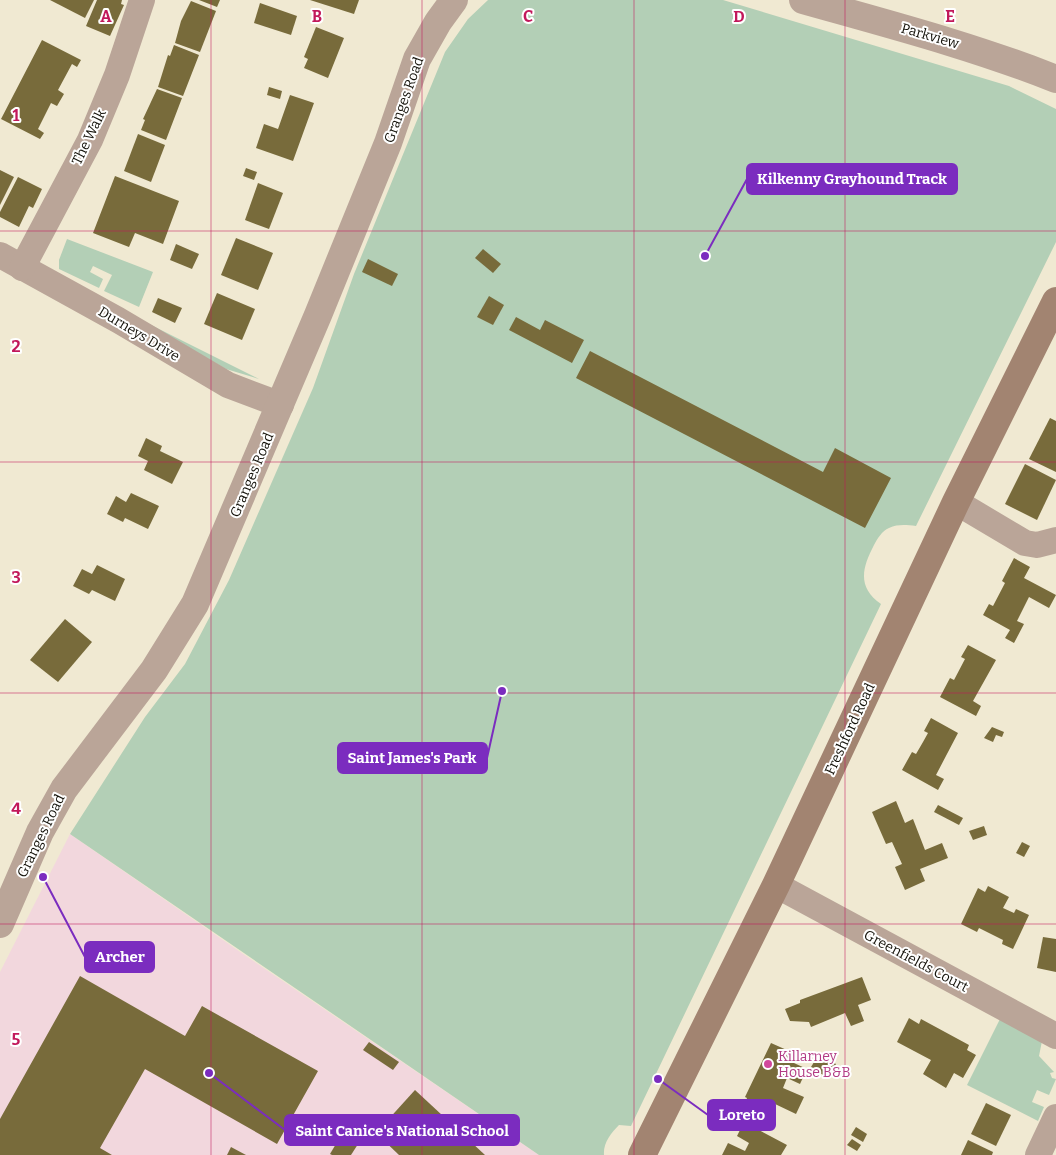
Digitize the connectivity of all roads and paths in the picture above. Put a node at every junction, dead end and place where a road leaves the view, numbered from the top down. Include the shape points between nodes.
1 (142, 0) edge
2 (454, 0) edge
3 (808, 1) edge
4 (1056, 80) edge
5 (11, 262) edge
6 (1056, 302) edge
7 (281, 405) junction
8 (956, 502) junction
9 (1056, 540) edge
10 (776, 885) junction
11 (0, 924) edge
12 (1056, 1036) edge
13 (1056, 1117) edge
14 (642, 1155) edge
15 (1038, 1155) edge

1 - 5 street, The Walk via 118,75 90,140
2 - 7 street, Granges Road via 417,59 388,143
3 - 4 street, Parkview via 939,38
5 - 7 street, Durneys Drive via 228,385
6 - 8 main road, Freshford Road
7 - 11 street, Granges Road via 195,604 154,670 63,790 40,832
8 - 9 street via 1025,543 1037,545
8 - 10 main road, Freshford Road
10 - 12 street, Greenfields Court
10 - 14 main road, Freshford Road
13 - 15 street

